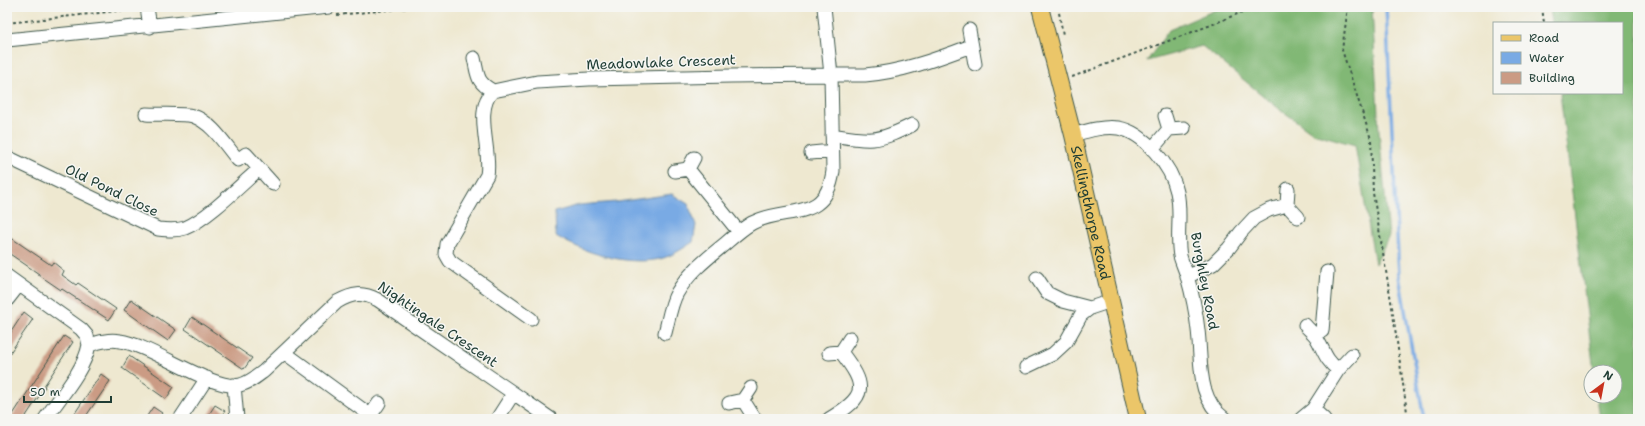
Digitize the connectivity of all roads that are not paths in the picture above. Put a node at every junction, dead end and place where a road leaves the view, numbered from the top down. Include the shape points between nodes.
1 (329, 7) edge
2 (824, 7) edge
3 (1040, 7) edge
4 (143, 8) edge
5 (224, 13) edge
6 (150, 27) junction
7 (968, 30) dead end
8 (7, 40) edge
9 (971, 46) junction
10 (474, 58) dead end
11 (975, 64) dead end
12 (831, 75) junction
13 (493, 91) junction
14 (146, 114) dead end
15 (1165, 116) dead end
16 (912, 125) dead end
17 (1184, 128) dead end
18 (1170, 129) junction
19 (832, 135) junction
20 (1073, 135) junction
21 (1152, 148) junction
22 (832, 151) junction
23 (811, 153) dead end
24 (7, 157) edge
25 (685, 166) dead end
26 (259, 169) junction
27 (273, 184) dead end
28 (1288, 189) dead end
29 (1287, 205) junction
30 (1298, 217) dead end
31 (739, 232) junction
32 (1327, 272) dead end
33 (7, 276) edge
34 (1187, 277) junction
35 (1037, 278) dead end
36 (18, 286) junction
37 (7, 300) edge
38 (1111, 301) junction
39 (1090, 308) junction
40 (531, 319) dead end
41 (1305, 325) dead end
42 (1323, 331) junction
43 (665, 333) dead end
44 (850, 338) dead end
45 (89, 345) junction
46 (285, 353) junction
47 (1352, 355) dead end
48 (1026, 367) dead end
49 (1338, 370) junction
50 (207, 378) junction
51 (234, 386) junction
52 (751, 388) dead end
53 (513, 394) junction
54 (743, 400) junction
55 (379, 403) dead end
56 (729, 403) dead end
57 (1313, 409) junction
58 (369, 417) edge
59 (46, 419) edge
60 (180, 419) edge
61 (237, 419) edge
62 (497, 419) edge
63 (551, 419) edge
64 (755, 419) edge
65 (829, 419) edge
66 (1138, 419) edge
67 (1225, 419) edge
68 (1301, 419) edge
69 (1324, 419) edge

1 - 5 street
2 - 12 street
3 - 20 main road, Skellingthorpe Road
4 - 6 street
5 - 6 street
6 - 8 street
7 - 9 street
9 - 11 street
9 - 12 street, Meadowlake Crescent via 906,68 866,75
10 - 13 street via 482,86
12 - 13 street, Meadowlake Crescent via 537,82
12 - 19 street
13 - 40 street via 486,102 484,129 489,166 487,175 447,244 446,254 450,261
14 - 26 street via 192,116 200,119 213,130 238,160 246,154
15 - 18 street
16 - 19 street via 874,139
17 - 18 street
18 - 21 street
19 - 22 street
20 - 21 street, Burghley Road via 1105,127 1119,128 1133,133
20 - 38 main road, Skellingthorpe Road
21 - 34 street, Burghley Road via 1162,160 1177,192 1180,256
22 - 23 street
22 - 31 street via 832,182 820,202 808,209 765,218
24 - 26 street, Old Pond Close via 158,229 172,230 192,225
25 - 31 street
26 - 27 street
28 - 29 street
29 - 30 street
29 - 34 street via 1254,218 1213,264
31 - 43 street via 692,272 676,294
32 - 42 street
33 - 36 street
34 - 67 street, Burghley Road via 1197,319 1203,388 1218,414
35 - 39 street via 1047,293 1063,301
36 - 37 street
36 - 45 street via 81,329 87,336
38 - 39 street
38 - 66 main road, Skellingthorpe Road
39 - 48 street via 1081,315 1066,342 1053,354
41 - 42 street
42 - 49 street via 1324,354
44 - 65 street via 835,352 859,377 861,388 856,400
45 - 50 street via 106,340 138,346
45 - 59 street via 82,365
46 - 51 street, Nightingale Crescent via 250,381
46 - 53 street, Nightingale Crescent via 337,302 347,296 367,295 378,300
46 - 58 street
47 - 49 street
49 - 57 street
50 - 51 street
50 - 60 street
51 - 61 street
52 - 54 street
53 - 62 street
53 - 63 street, Nightingale Crescent
54 - 56 street
54 - 64 street
55 - 58 street
57 - 68 street
57 - 69 street

